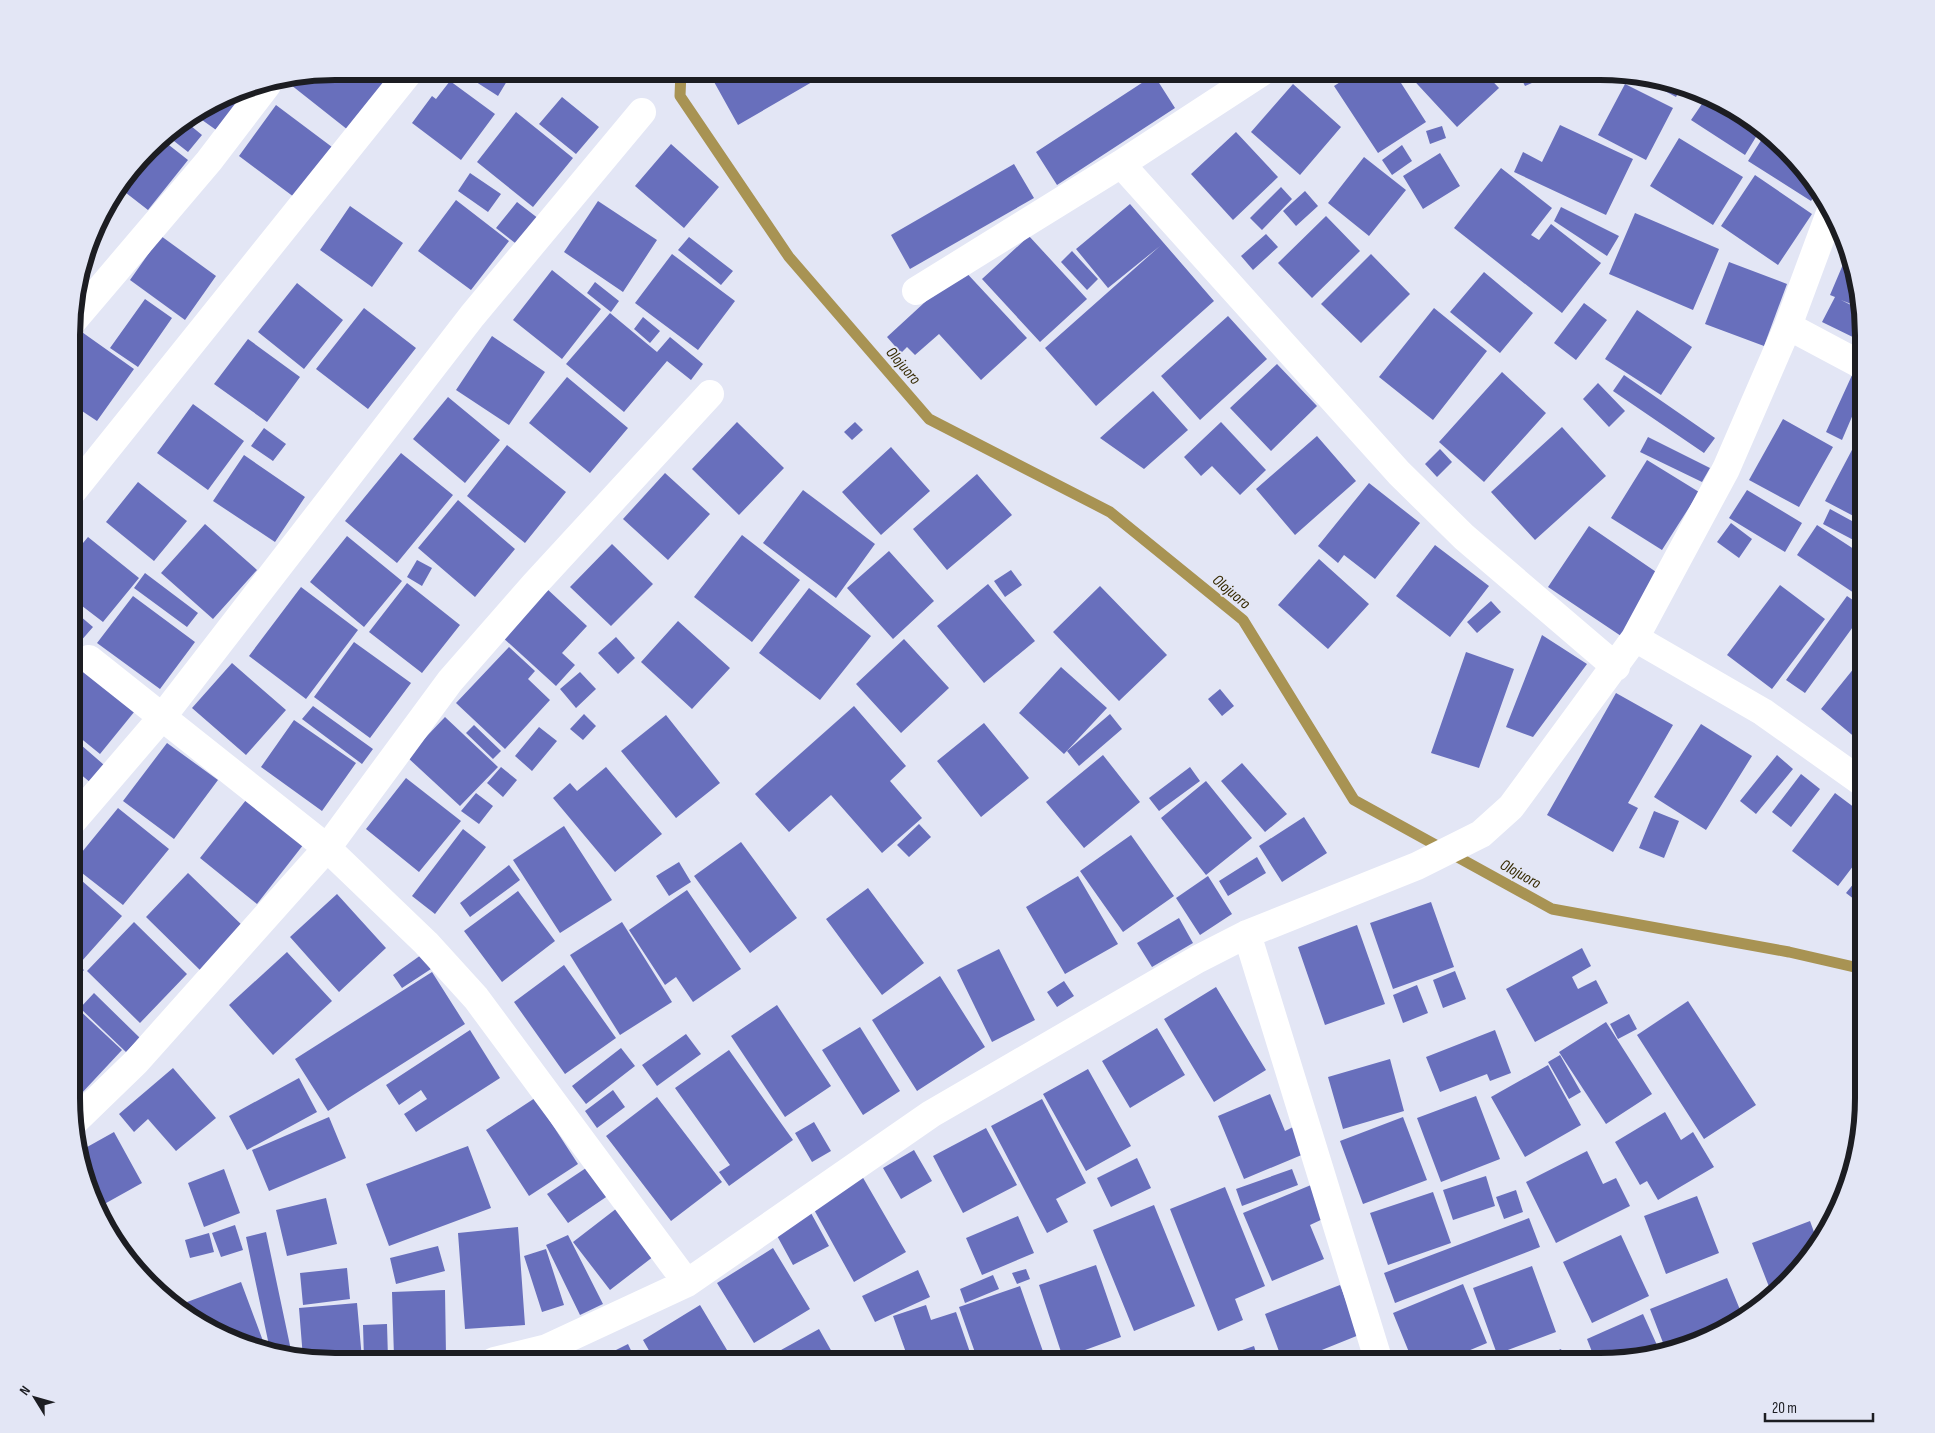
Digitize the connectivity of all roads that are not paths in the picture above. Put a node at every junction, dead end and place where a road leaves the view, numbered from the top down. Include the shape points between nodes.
1 (403, 80) edge
2 (1250, 80) edge
3 (262, 91) edge
4 (642, 112) dead end
5 (1121, 164) junction
6 (1828, 219) edge
7 (916, 291) dead end
8 (81, 312) edge
9 (1788, 326) junction
10 (1855, 362) edge
11 (710, 394) dead end
12 (80, 484) edge
13 (1635, 638) junction
14 (89, 659) dead end
15 (1616, 667) junction
16 (164, 716) junction
17 (1855, 777) edge
18 (80, 814) edge
19 (327, 848) junction
20 (1247, 934) junction
21 (81, 1116) edge
22 (687, 1283) junction
23 (527, 1353) edge
24 (1376, 1353) edge

1 - 12 street
2 - 5 street
3 - 8 street via 209,161
4 - 16 street via 472,316
5 - 7 street
5 - 15 street via 1398,473 1464,537
6 - 9 street
9 - 10 street
9 - 13 street via 1726,469
11 - 19 street via 450,681
13 - 15 street
13 - 17 street via 1763,712
14 - 16 street
15 - 20 street via 1511,807 1481,834 1417,866
16 - 18 street
16 - 19 street
19 - 21 street via 136,1062
19 - 22 street via 426,944 476,998
20 - 22 street via 1198,959 931,1114
20 - 24 street
22 - 23 street via 547,1348

